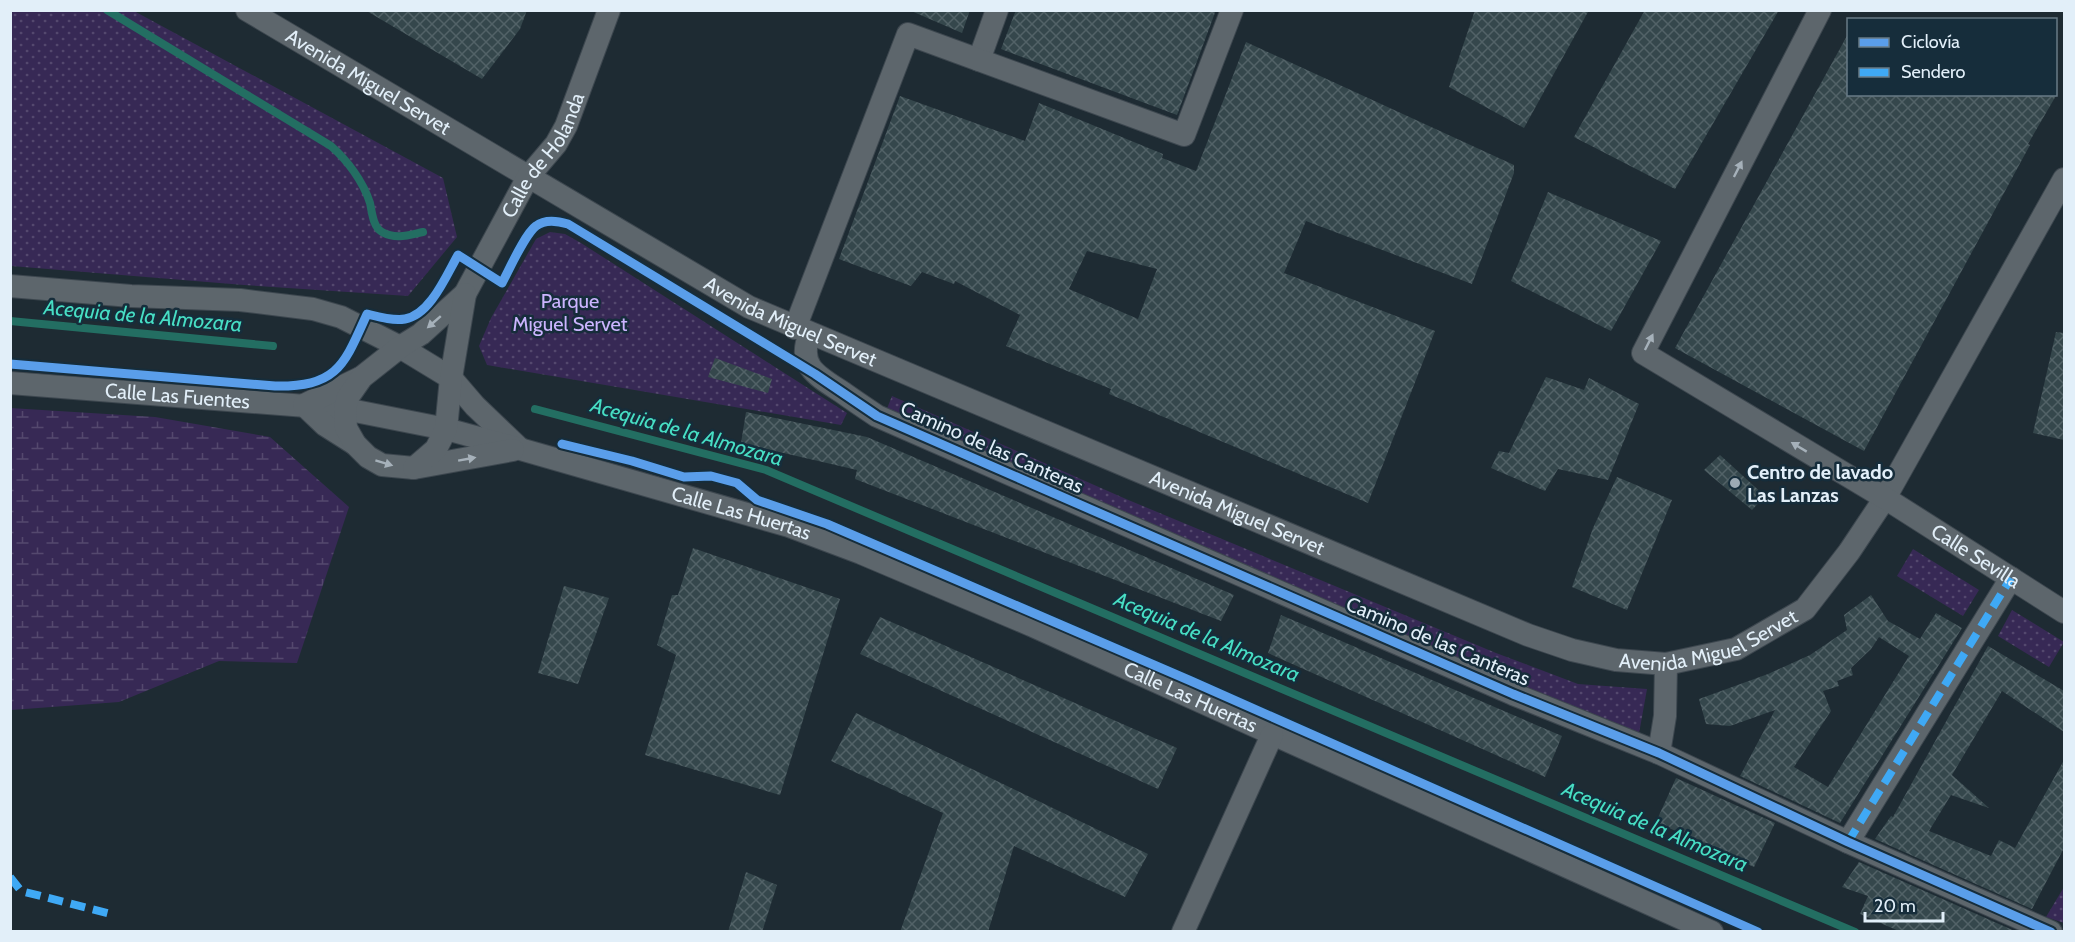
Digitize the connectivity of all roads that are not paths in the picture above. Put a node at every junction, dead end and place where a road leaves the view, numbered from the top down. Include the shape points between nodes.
1 (247, 10) edge
2 (609, 10) edge
3 (997, 10) edge
4 (1232, 10) edge
5 (1820, 10) edge
6 (979, 60) junction
7 (528, 177) junction
8 (2064, 179) edge
9 (10, 286) edge
10 (465, 294) junction
11 (362, 327) junction
12 (802, 331) junction
13 (400, 347) junction
14 (369, 371) junction
15 (451, 378) junction
16 (10, 383) edge
17 (304, 405) junction
18 (345, 409) junction
19 (446, 429) junction
20 (355, 444) junction
21 (520, 449) junction
22 (414, 468) junction
23 (1886, 498) junction
24 (2011, 578) junction
25 (2064, 612) edge
26 (1666, 664) junction
27 (1272, 735) junction
28 (1659, 753) junction
29 (1848, 842) junction
30 (1183, 932) edge
31 (1712, 932) edge
32 (2051, 932) edge

1 - 7 street, Avenida Miguel Servet
2 - 7 street, Calle de Holanda via 566,126
3 - 6 street
4 - 6 street via 1184,135
23 -> 5 street, Calle Sevilla via 1643,354
6 - 12 street, Camino de las Canteras via 908,34
7 - 10 street, Calle de Holanda
7 - 12 street, Avenida Miguel Servet via 749,307
8 - 23 street, Avenida Miguel Servet
9 - 11 street via 240,300 313,309
10 -> 13 street, Calle de Holanda via 421,334
10 - 15 street, Calle de Holanda
11 - 13 street
11 - 14 street
12 - 26 street, Avenida Miguel Servet via 1528,635 1616,660
12 - 28 street, Camino de las Canteras via 805,354 815,374 877,416 1491,684
13 - 14 street, Calle de Holanda
13 - 15 street
14 - 17 street
14 - 18 street via 348,397
15 - 19 street, Calle de Holanda
15 - 21 street
16 - 17 street, Calle Las Fuentes
17 - 18 street, Calle Las Fuentes
17 - 20 street via 324,425
18 - 19 street, Calle Las Huertas
18 - 20 street via 346,428
19 - 21 street, Calle Las Huertas
19 - 22 street via 436,448
20 -> 22 street via 382,465
22 -> 21 street
21 - 27 street, Calle Las Huertas via 789,526 861,553
23 - 24 street, Calle Sevilla
23 - 26 street, Avenida Miguel Servet via 1805,609 1736,649
24 - 25 street, Calle Sevilla
24 - 29 street
26 - 28 street via 1665,716
27 - 30 street
27 - 31 street, Calle Las Huertas
28 - 29 street, Camino de las Canteras
29 - 32 street, Camino de las Canteras

